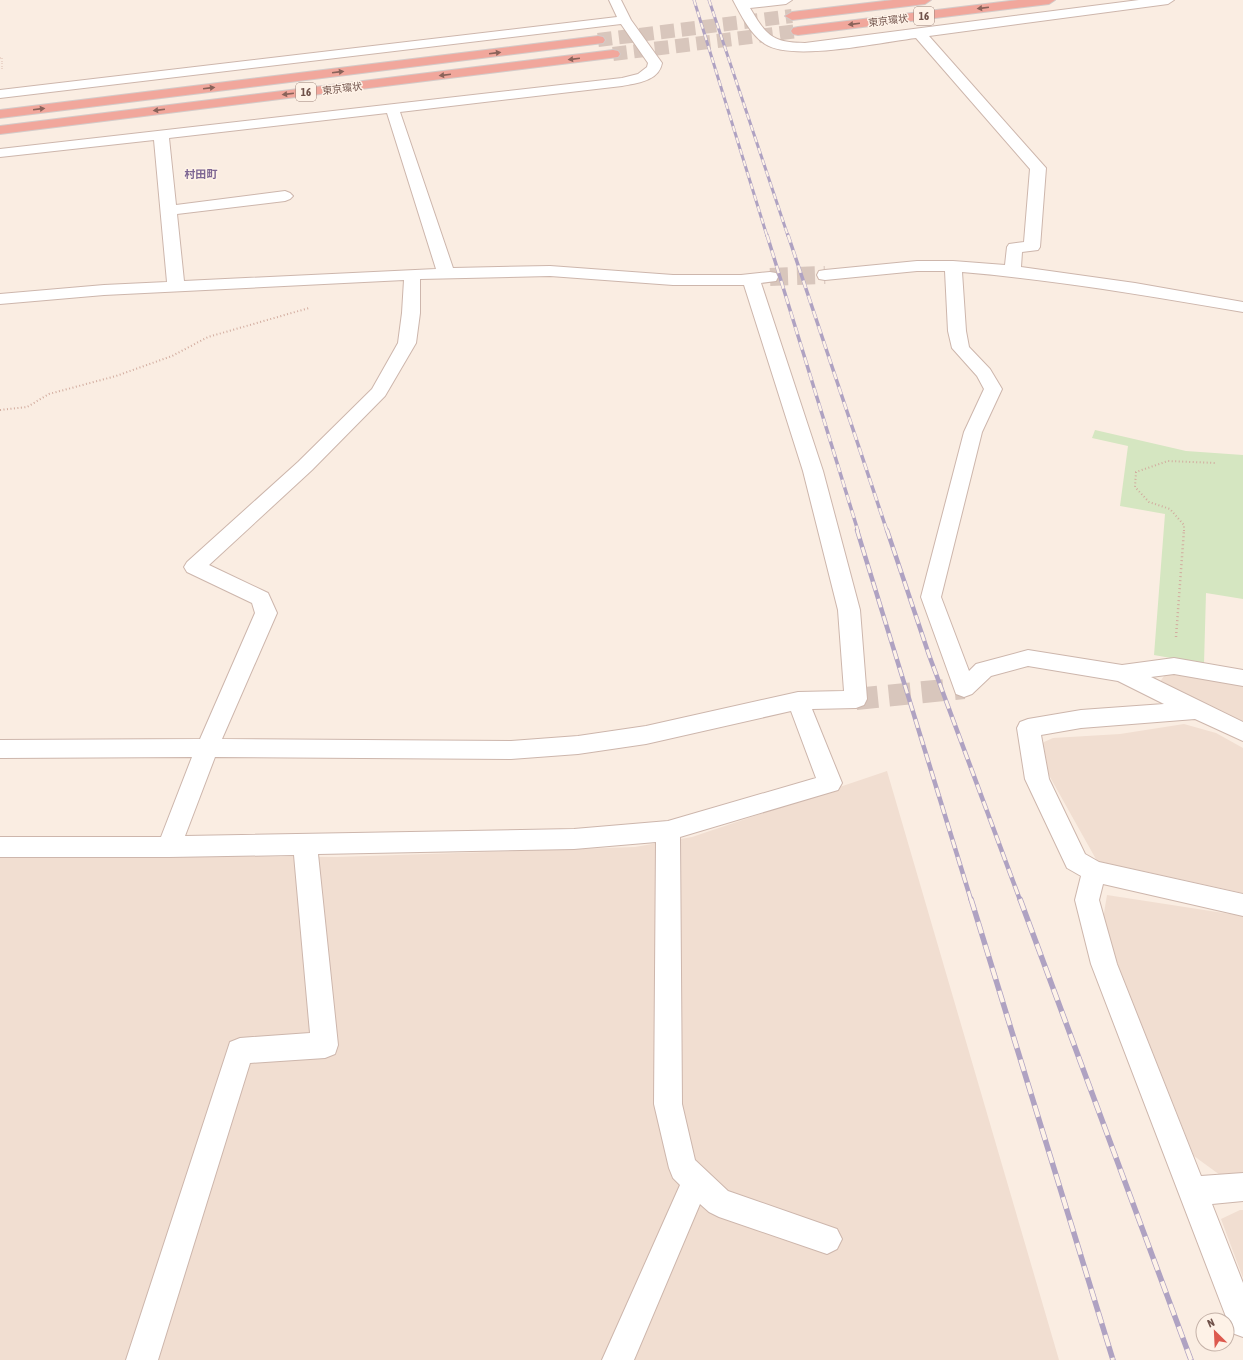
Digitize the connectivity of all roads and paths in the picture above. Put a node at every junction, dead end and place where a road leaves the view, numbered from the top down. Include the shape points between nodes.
1 (615, 0) edge
2 (786, 0) edge
3 (925, 0) edge
4 (1049, 0) edge
5 (1168, 0) edge
6 (740, 3) edge
7 (792, 16) tunnel mouth
8 (625, 20) junction
9 (798, 31) tunnel mouth
10 (919, 33) junction
11 (598, 40) tunnel mouth
12 (613, 54) tunnel mouth
13 (0, 94) edge
14 (392, 108) junction
15 (0, 114) edge
16 (0, 130) edge
17 (161, 135) junction
18 (0, 153) edge
19 (285, 196) dead end
20 (169, 210) junction
21 (953, 266) junction
22 (1012, 271) junction
23 (446, 273) junction
24 (412, 274) junction
25 (825, 275) tunnel mouth
26 (770, 277) tunnel mouth
27 (751, 279) junction
28 (176, 286) junction
29 (0, 299) edge
30 (311, 307) dead end
31 (1243, 307) edge
32 (0, 410) edge
33 (1216, 463) dead end
34 (1174, 666) junction
35 (1122, 673) junction
36 (1243, 678) edge
37 (798, 701) junction
38 (1196, 710) junction
39 (1243, 732) edge
40 (207, 748) junction
41 (0, 749) edge
42 (668, 831) junction
43 (305, 844) junction
44 (0, 847) edge
45 (169, 847) junction
46 (1094, 871) junction
47 (1243, 905) edge
48 (696, 1181) junction
49 (1243, 1187) edge
50 (1194, 1191) junction
51 (827, 1239) dead end
52 (1243, 1322) edge
53 (142, 1360) edge
54 (618, 1360) edge

1 - 8 street
2 - 6 street
3 - 7 highway, 東京環状 / 16
4 -> 9 highway, 東京環状 / 16
5 - 10 street
6 - 10 street via 753,25 769,43 791,48
8 - 13 street
8 - 14 street via 656,63 654,69 643,77 622,82
10 - 22 street via 1038,168 1032,247 1015,247
15 -> 11 highway, 東京環状 / 16
12 -> 16 highway, 東京環状 / 16
14 - 17 street
14 - 23 street
17 - 18 street
17 - 20 street
19 - 20 street
20 - 28 street
21 - 22 street
21 - 25 street via 917,266
21 - 35 street via 957,331 961,348 984,373 993,389 973,432 931,597 964,688 984,670 1028,658
22 - 31 street via 1135,288
23 - 24 street
23 - 27 street via 550,271 673,280
24 - 28 street
24 - 40 street via 407,343 379,392 305,466 194,567 262,598 266,613
26 - 27 street
27 - 37 street via 813,471 849,610 856,699
28 - 29 street
30 - 32 path via 208,337 172,356 116,376 49,394 27,407
33 - 34 path via 1168,461 1136,472 1135,487 1149,502 1170,509 1184,525
34 - 35 street
34 - 36 street
35 - 38 street
37 - 40 street via 646,735 578,745 511,750
37 - 42 street via 830,783
38 - 39 street
38 - 46 street via 1081,719 1028,728 1037,779 1076,861
40 - 41 street
40 - 45 street
42 - 43 street via 574,839
42 - 48 street via 668,1104 682,1168
43 - 45 street
43 - 53 street via 325,1045 240,1051
44 - 45 street
46 - 47 street
46 - 50 street via 1087,900 1104,964
48 - 51 street via 719,1202
48 - 54 street
49 - 50 street
50 - 52 street

